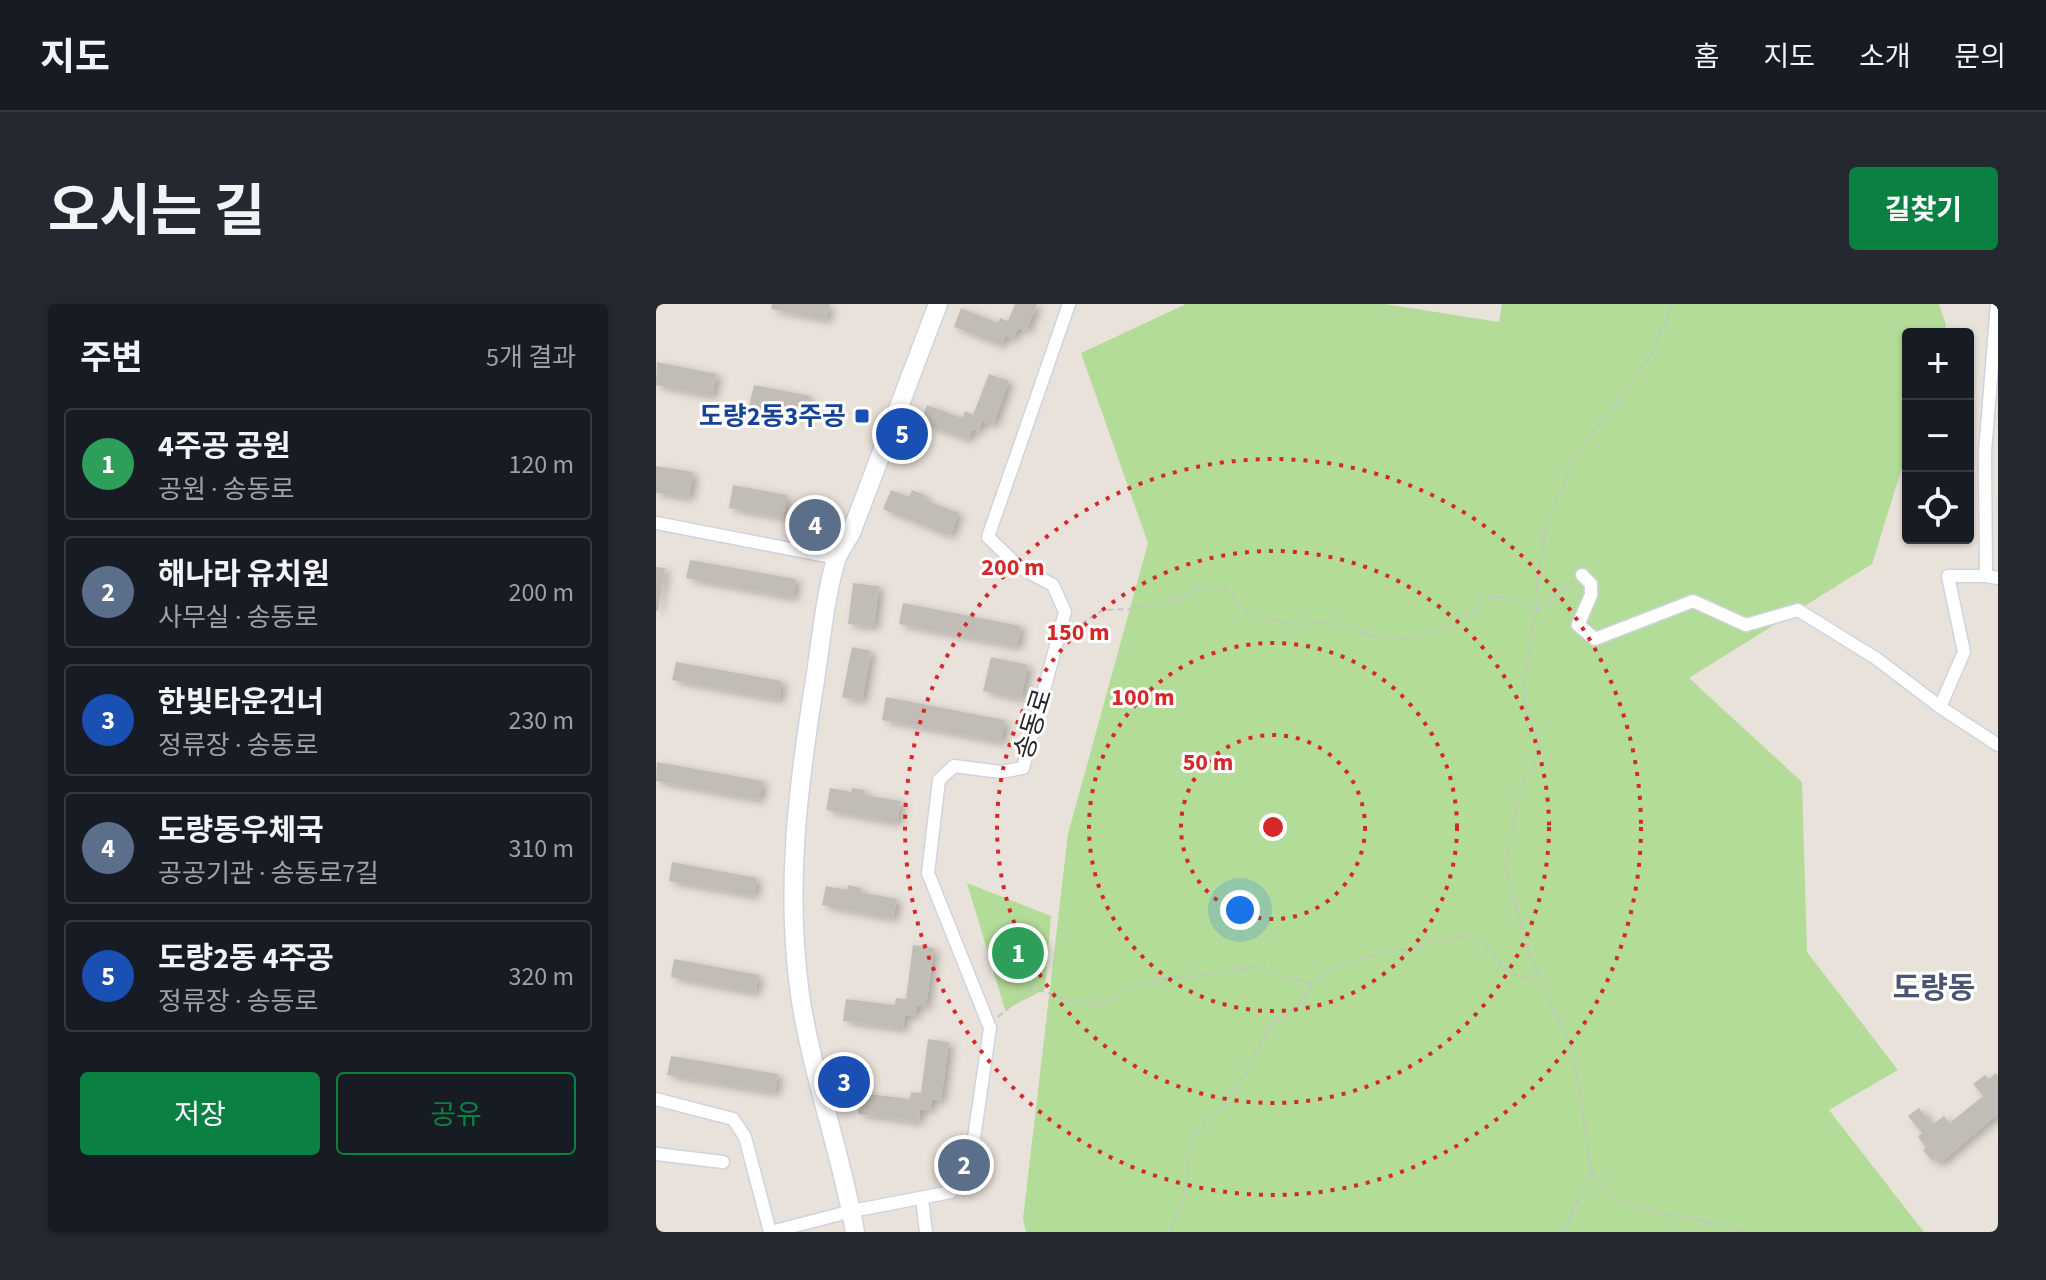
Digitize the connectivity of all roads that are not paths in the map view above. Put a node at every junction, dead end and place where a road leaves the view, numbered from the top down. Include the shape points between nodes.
1 (938, 304) edge
2 (1069, 304) edge
3 (1997, 304) edge
4 (1992, 453) edge
5 (656, 523) edge
6 (837, 558) junction
7 (1582, 575) road end
8 (1992, 577) edge
9 (1940, 707) junction
10 (1998, 745) edge
11 (656, 1099) edge
12 (656, 1154) edge
13 (723, 1162) dead end
14 (922, 1199) junction
15 (852, 1211) junction
16 (770, 1232) edge
17 (855, 1232) edge
18 (926, 1232) edge

1 - 6 street
2 - 14 street, 송동로 via 988,537 1019,567 1053,585 1065,612 1023,768 1001,772 954,766 939,780 928,873 990,1028 973,1145 951,1192
3 - 4 street
4 - 8 street
5 - 6 street
6 - 15 street via 795,824 793,908 800,995
7 - 9 street via 1591,584 1591,595 1578,625 1595,639 1693,601 1746,625 1798,610 1877,659
8 - 9 street via 1948,576 1964,652
9 - 10 street
11 - 16 street, 송동로 via 733,1119 745,1137
12 - 13 street
14 - 15 street, 송동로
14 - 18 street
15 - 16 street, 송동로
15 - 17 street

